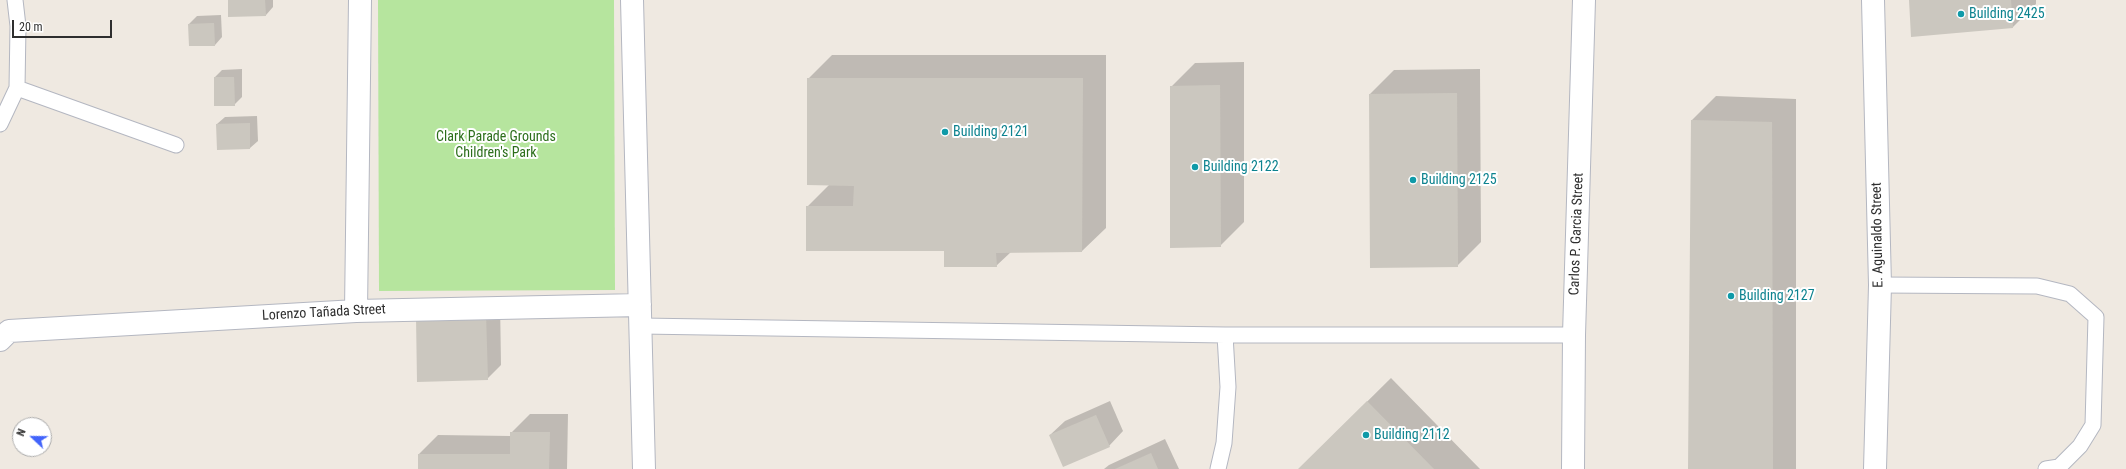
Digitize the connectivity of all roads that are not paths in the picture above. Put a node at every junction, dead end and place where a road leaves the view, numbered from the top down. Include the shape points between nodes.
1 (15, 0) edge
2 (360, 0) edge
3 (632, 0) edge
4 (1584, 0) edge
5 (1873, 0) edge
6 (18, 88) junction
7 (0, 124) edge
8 (176, 145) dead end
9 (1880, 285) junction
10 (356, 311) junction
11 (640, 315) junction
12 (5, 335) edge
13 (1225, 335) junction
14 (1574, 335) junction
15 (644, 469) edge
16 (1218, 469) edge
17 (1573, 469) edge
18 (1875, 469) edge
19 (2046, 469) edge

1 - 6 lane via 18,26
2 - 10 street
3 - 11 street
4 - 14 street, Carlos P. Garcia Street
5 - 9 street, E. Aguinaldo Street
6 - 7 lane
6 - 8 lane
9 - 18 street, E. Aguinaldo Street
9 - 19 lane via 2037,286 2070,294 2096,317 2093,425 2080,446 2059,467
10 - 11 street, Lorenzo Tañada Street
10 - 12 street, Lorenzo Tañada Street
11 - 13 lane
11 - 15 street
13 - 14 lane
13 - 16 lane via 1228,387 1224,443
14 - 17 street, Carlos P. Garcia Street

